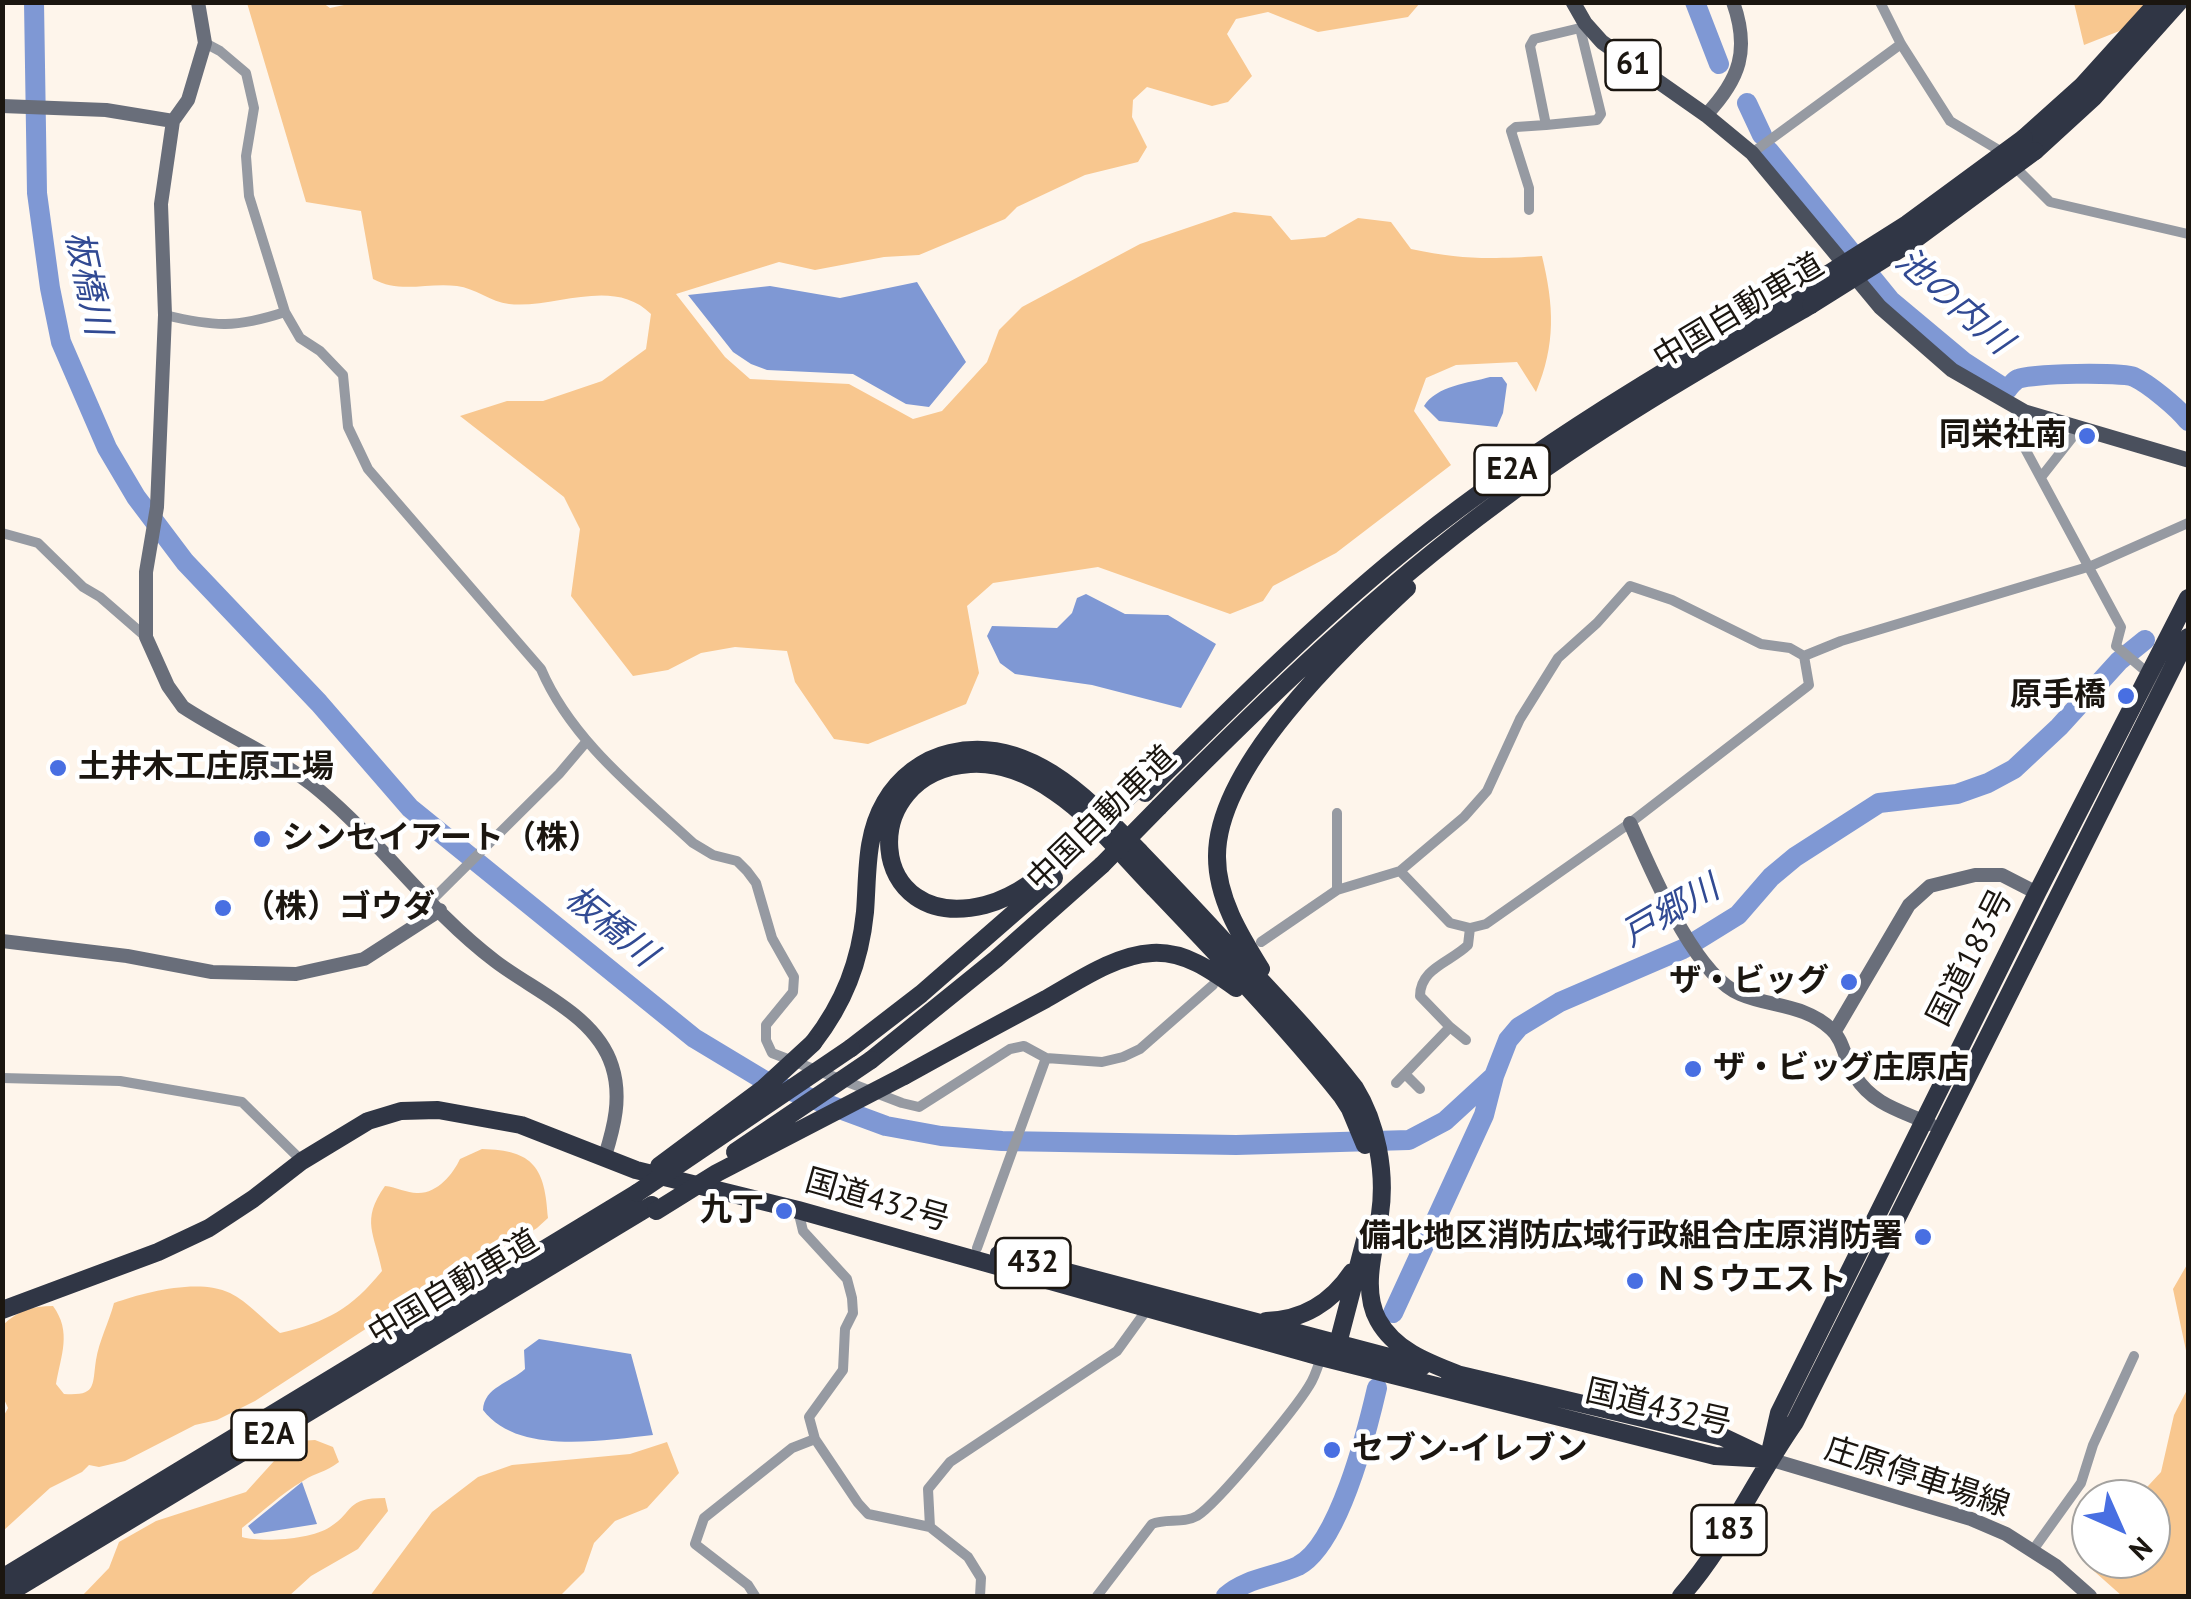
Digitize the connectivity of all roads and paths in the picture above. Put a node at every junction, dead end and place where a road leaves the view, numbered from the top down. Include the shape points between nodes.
1 (198, 2) edge
2 (1573, 2) edge
3 (1733, 2) edge
4 (1880, 2) edge
5 (2158, 2) edge
6 (2179, 2) edge
7 (1582, 26) junction
8 (205, 43) junction
9 (1901, 44) junction
10 (2, 106) edge
11 (1706, 115) junction
12 (173, 121) junction
13 (1546, 125) junction
14 (2030, 144) junction
15 (1752, 154) junction
16 (1529, 210) dead end
17 (2188, 234) edge
18 (1806, 298) junction
19 (286, 312) junction
20 (165, 316) junction
21 (2025, 412) junction
22 (2079, 429) junction
23 (2188, 460) edge
24 (2042, 476) junction
25 (1498, 502) junction
26 (2188, 523) edge
27 (2, 533) edge
28 (2091, 566) junction
29 (2188, 598) edge
30 (146, 637) junction
31 (2188, 637) edge
32 (1804, 656) junction
33 (2149, 674) junction
34 (587, 741) junction
35 (1337, 813) dead end
36 (1630, 823) junction
37 (1082, 846) junction
38 (1400, 871) junction
39 (1337, 890) junction
40 (2037, 893) junction
41 (435, 906) junction
42 (1470, 928) junction
43 (2, 942) edge
44 (1261, 942) dead end
45 (1214, 984) dead end
46 (1277, 1011) junction
47 (1450, 1028) junction
48 (1834, 1031) junction
49 (1466, 1040) dead end
50 (1046, 1058) junction
51 (2, 1078) edge
52 (1420, 1089) dead end
53 (1932, 1125) junction
54 (605, 1156) junction
55 (302, 1161) junction
56 (644, 1199) junction
57 (798, 1210) junction
58 (977, 1248) junction
59 (1368, 1255) junction
60 (1148, 1308) junction
61 (2, 1310) edge
62 (1250, 1320) junction
63 (1334, 1352) junction
64 (2134, 1356) dead end
65 (1460, 1375) junction
66 (814, 1439) junction
67 (1769, 1459) junction
68 (930, 1527) junction
69 (2034, 1550) junction
70 (2, 1578) edge
71 (4, 1596) edge
72 (755, 1596) edge
73 (980, 1596) edge
74 (1097, 1596) edge
75 (1681, 1596) edge
76 (2090, 1596) edge

1 - 8 street
2 - 7 main road, 61
3 - 11 street via 1742,51 1725,95
4 - 9 street
5 - 14 highway, 中国自動車道 / E2A
6 - 14 highway, 中国自動車道 / E2A via 2094,97
7 - 11 main road, 61
7 - 13 street via 1530,46
7 - 13 street via 1601,114
8 - 12 street via 188,100
8 - 19 street via 246,74 254,108 246,156 249,196
9 - 15 street
9 - 17 street via 1950,121 1996,149 2050,202
10 - 12 street via 106,110
11 - 15 main road, 61
12 - 20 street via 160,204
13 - 16 street via 1512,131
14 - 18 highway, 中国自動車道 / E2A, bridge
15 - 21 main road, 61 via 1912,338
18 - 25 highway, 中国自動車道 / E2A
18 - 37 highway, 中国自動車道 / E2A, bridge via 1614,402 1488,487 1348,599
19 - 20 street via 249,324 210,326
19 - 34 street via 300,338 343,376 348,426 368,469 541,670 553,698
20 - 30 street
21 - 22 main road, 61
21 - 24 street via 2023,446
22 - 23 main road, 61
22 - 24 street
24 - 28 street
25 - 46 highway via 1364,629 1270,735 1233,790 1218,838 1219,880
25 - 56 highway, 中国自動車道 / E2A, bridge via 1356,617 996,960 871,1060
26 - 28 street
27 - 30 street via 38,543
28 - 32 street
28 - 33 street via 2122,627 2116,646
29 - 33 highway, 国道183号 / 183
30 - 41 street via 183,707 319,790
31 - 53 highway, 国道183号 / 183
32 - 36 street via 1809,684
32 - 38 street via 1630,586 1558,658 1487,791
33 - 40 highway, 国道183号 / 183
34 - 41 street
34 - 50 street via 693,843 737,861 756,883 772,938 794,977 793,992 766,1024 772,1053 919,1107 1010,1049 1024,1046
35 - 39 street
36 - 42 street via 1486,924
36 - 48 street via 1703,963 1724,986 1812,1014
37 - 46 highway via 986,905 945,907 908,890 887,845 906,796 934,773 968,764 1019,772 1086,817
37 - 56 highway, 中国自動車道 / E2A, bridge via 996,930 852,1048
38 - 39 street
38 - 42 street via 1450,922
39 - 44 street
40 - 48 street via 2002,875 1930,886 1909,905
40 - 53 highway, 国道183号 / 183
41 - 43 street via 364,958 296,974 212,972
41 - 54 street via 493,960 581,1021 600,1044 612,1066 617,1116
42 - 47 street via 1468,945 1429,973 1419,989
45 - 50 street via 1123,1058
46 - 56 highway, bridge via 1202,964 1152,953 1093,973 717,1173
46 - 56 highway, bridge via 1191,905 1084,796 1008,753 965,750 925,762 883,804 869,844 855,968 812,1043
46 - 59 highway via 1345,1074 1359,1109 1380,1212
47 - 49 street
47 - 52 street via 1400,1078
48 - 53 street via 1870,1096
50 - 58 street
51 - 55 street via 120,1081 242,1102
53 - 67 highway, 国道183号 / 183 via 1779,1414
54 - 55 highway, 国道432号 / 432 via 520,1125 438,1110 368,1120
54 - 57 highway, 国道432号 / 432 via 636,1170
54 - 58 highway, 国道432号 / 432 via 806,1200
55 - 61 highway, 国道432号 / 432 via 209,1228
56 - 70 highway, 中国自動車道 / E2A via 528,1256
56 - 71 highway, 中国自動車道 / E2A via 536,1274
57 - 60 highway, 国道432号 / 432
57 - 66 street via 803,1231 846,1280 852,1298 844,1370 809,1418
58 - 62 highway, 国道432号 / 432
59 - 62 highway via 1325,1302 1286,1319
59 - 63 highway
59 - 65 highway via 1372,1305 1383,1328 1408,1352
60 - 63 highway, 国道432号 / 432
60 - 68 street via 1117,1351 950,1462 928,1489
62 - 63 highway, 国道432号 / 432
63 - 65 highway, 国道432号 / 432
63 - 67 highway, 国道432号 / 432 via 1715,1456
63 - 74 street via 1208,1506 1188,1519 1152,1524
64 - 69 street via 2081,1483
65 - 67 highway, 国道432号 / 432 via 1724,1437
66 - 68 street via 868,1514
66 - 72 street via 792,1448 704,1518 695,1544
67 - 69 street, 庄原停車場線 via 1972,1519
67 - 75 highway, 国道183号 / 183 via 1706,1568
68 - 73 street via 968,1558 981,1578
69 - 76 street, 庄原停車場線

